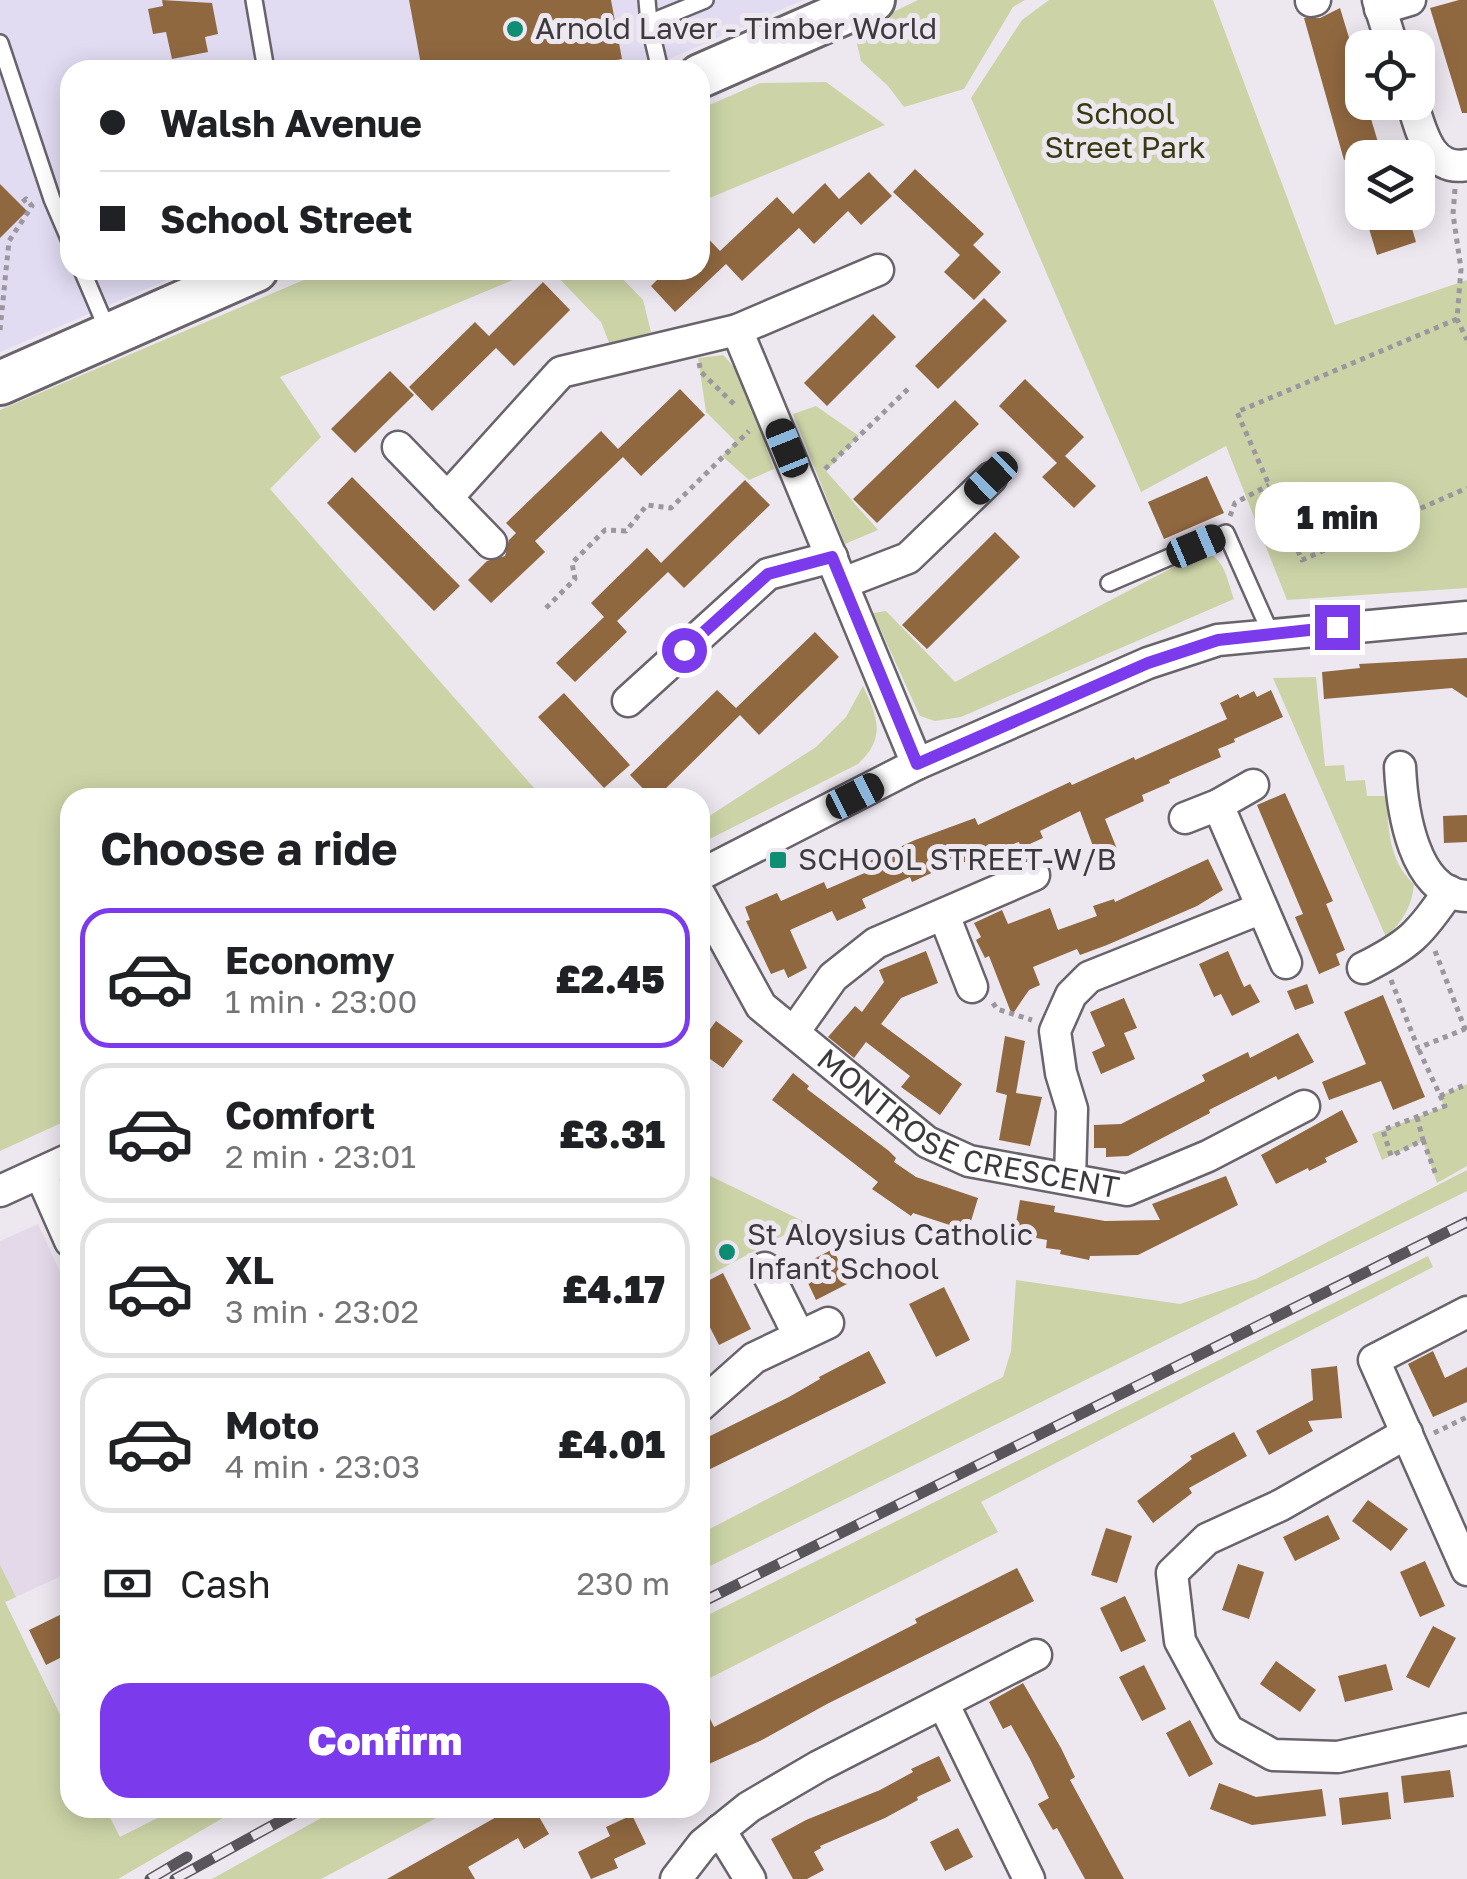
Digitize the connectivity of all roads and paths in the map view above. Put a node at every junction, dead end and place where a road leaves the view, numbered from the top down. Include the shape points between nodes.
1 (254, 0) edge
2 (647, 0) edge
3 (706, 0) edge
4 (873, 0) edge
5 (1410, 0) edge
6 (1379, 4) edge
7 (649, 23) junction
8 (1387, 30) edge
9 (0, 43) edge
10 (264, 60) edge
11 (658, 60) edge
12 (710, 72) edge
13 (1418, 120) edge
14 (1463, 165) edge
15 (20, 204) dead end
16 (60, 215) edge
17 (878, 270) dead end
18 (86, 280) edge
19 (233, 280) edge
20 (1457, 318) junction
21 (0, 330) edge
22 (738, 330) junction
23 (110, 334) junction
24 (695, 340) junction
25 (1467, 340) edge
26 (0, 382) edge
27 (909, 388) dead end
28 (766, 422) junction
29 (398, 447) dead end
30 (799, 478) junction
31 (991, 478) dead end
32 (1269, 484) junction
33 (1467, 488) edge
34 (447, 498) junction
35 (1226, 533) junction
36 (490, 543) dead end
37 (838, 570) junction
38 (1109, 583) dead end
39 (546, 608) dead end
40 (1467, 616) edge
41 (1271, 634) junction
42 (628, 701) dead end
43 (917, 764) junction
44 (1400, 767) dead end
45 (1254, 784) dead end
46 (1218, 805) junction
47 (1185, 818) dead end
48 (710, 870) edge
49 (1034, 875) dead end
50 (1458, 893) edge
51 (1262, 908) junction
52 (710, 913) edge
53 (944, 916) junction
54 (1426, 925) junction
55 (1286, 963) dead end
56 (1372, 963) joint
57 (972, 987) joint
58 (1035, 1021) dead end
59 (1466, 1031) edge
60 (794, 1032) junction
61 (1418, 1048) junction
62 (1467, 1084) edge
63 (1440, 1096) junction
64 (1304, 1106) dead end
65 (1417, 1117) junction
66 (1423, 1140) junction
67 (60, 1163) edge
68 (40, 1172) junction
69 (1436, 1175) dead end
70 (1070, 1179) junction
71 (0, 1190) edge
72 (60, 1218) edge
73 (766, 1268) dead end
74 (1467, 1312) edge
75 (828, 1323) dead end
76 (799, 1336) junction
77 (710, 1397) edge
78 (1467, 1417) edge
79 (1409, 1438) junction
80 (1467, 1570) edge
81 (1036, 1656) dead end
82 (942, 1703) junction
83 (1467, 1729) edge
84 (720, 1830) junction
85 (676, 1879) edge
86 (750, 1879) edge
87 (1029, 1879) edge

1 - 10 lane
2 - 7 lane
3 - 7 lane
4 - 12 main road
5 - 6 street
6 - 8 street
7 - 11 lane
9 - 16 lane
13 - 14 street via 1426,147 1440,162
14 - 20 path via 1452,198 1462,268
15 - 21 path via 26,199 32,206 10,242
17 - 22 street
18 - 23 lane
19 - 23 main road
20 - 25 path
20 - 32 path via 1236,412
22 - 24 street
22 - 28 street
23 - 26 main road
24 - 28 path via 701,372
24 - 34 street via 561,372
27 - 30 path via 829,468
28 - 30 street
28 - 39 path via 746,432 671,508 647,505 626,531 605,530 572,564 575,579
29 - 34 street
30 - 37 street
31 - 37 street via 908,558
32 - 33 path via 1302,560
32 - 35 path via 1235,503
34 - 36 street
35 - 38 lane
35 - 41 lane
37 - 42 street via 768,574
37 - 43 street
40 - 41 street
41 - 43 street via 1218,640 1148,663
43 - 48 street
44 - 50 street via 1419,860 1435,882
45 - 46 street
46 - 47 street
46 - 51 street
49 - 53 street
50 - 54 street
51 - 55 street
51 - 70 street via 1090,977 1071,995 1055,1032 1072,1108
52 - 60 street, MONTROSE CRESCENT via 761,1006
53 - 57 street
53 - 60 street via 876,943 833,977
54 - 56 street
54 - 59 path
56 - 61 path
57 - 58 path via 981,984 996,1010
59 - 61 path
60 - 70 street, MONTROSE CRESCENT via 927,1142 969,1161
61 - 63 path
62 - 63 path
63 - 65 path via 1445,1106
64 - 70 street, MONTROSE CRESCENT via 1127,1190
65 - 66 path
65 - 66 path via 1383,1130 1391,1156
66 - 69 path
67 - 68 street
68 - 71 street
68 - 72 street
73 - 76 street
74 - 79 street via 1374,1360
75 - 76 street
76 - 77 street via 754,1358
78 - 79 path
79 - 80 street
79 - 83 street via 1207,1539 1172,1573 1180,1641 1228,1730 1273,1754 1338,1757
81 - 82 street
82 - 84 street via 819,1766
82 - 87 street
84 - 85 street
84 - 86 street

